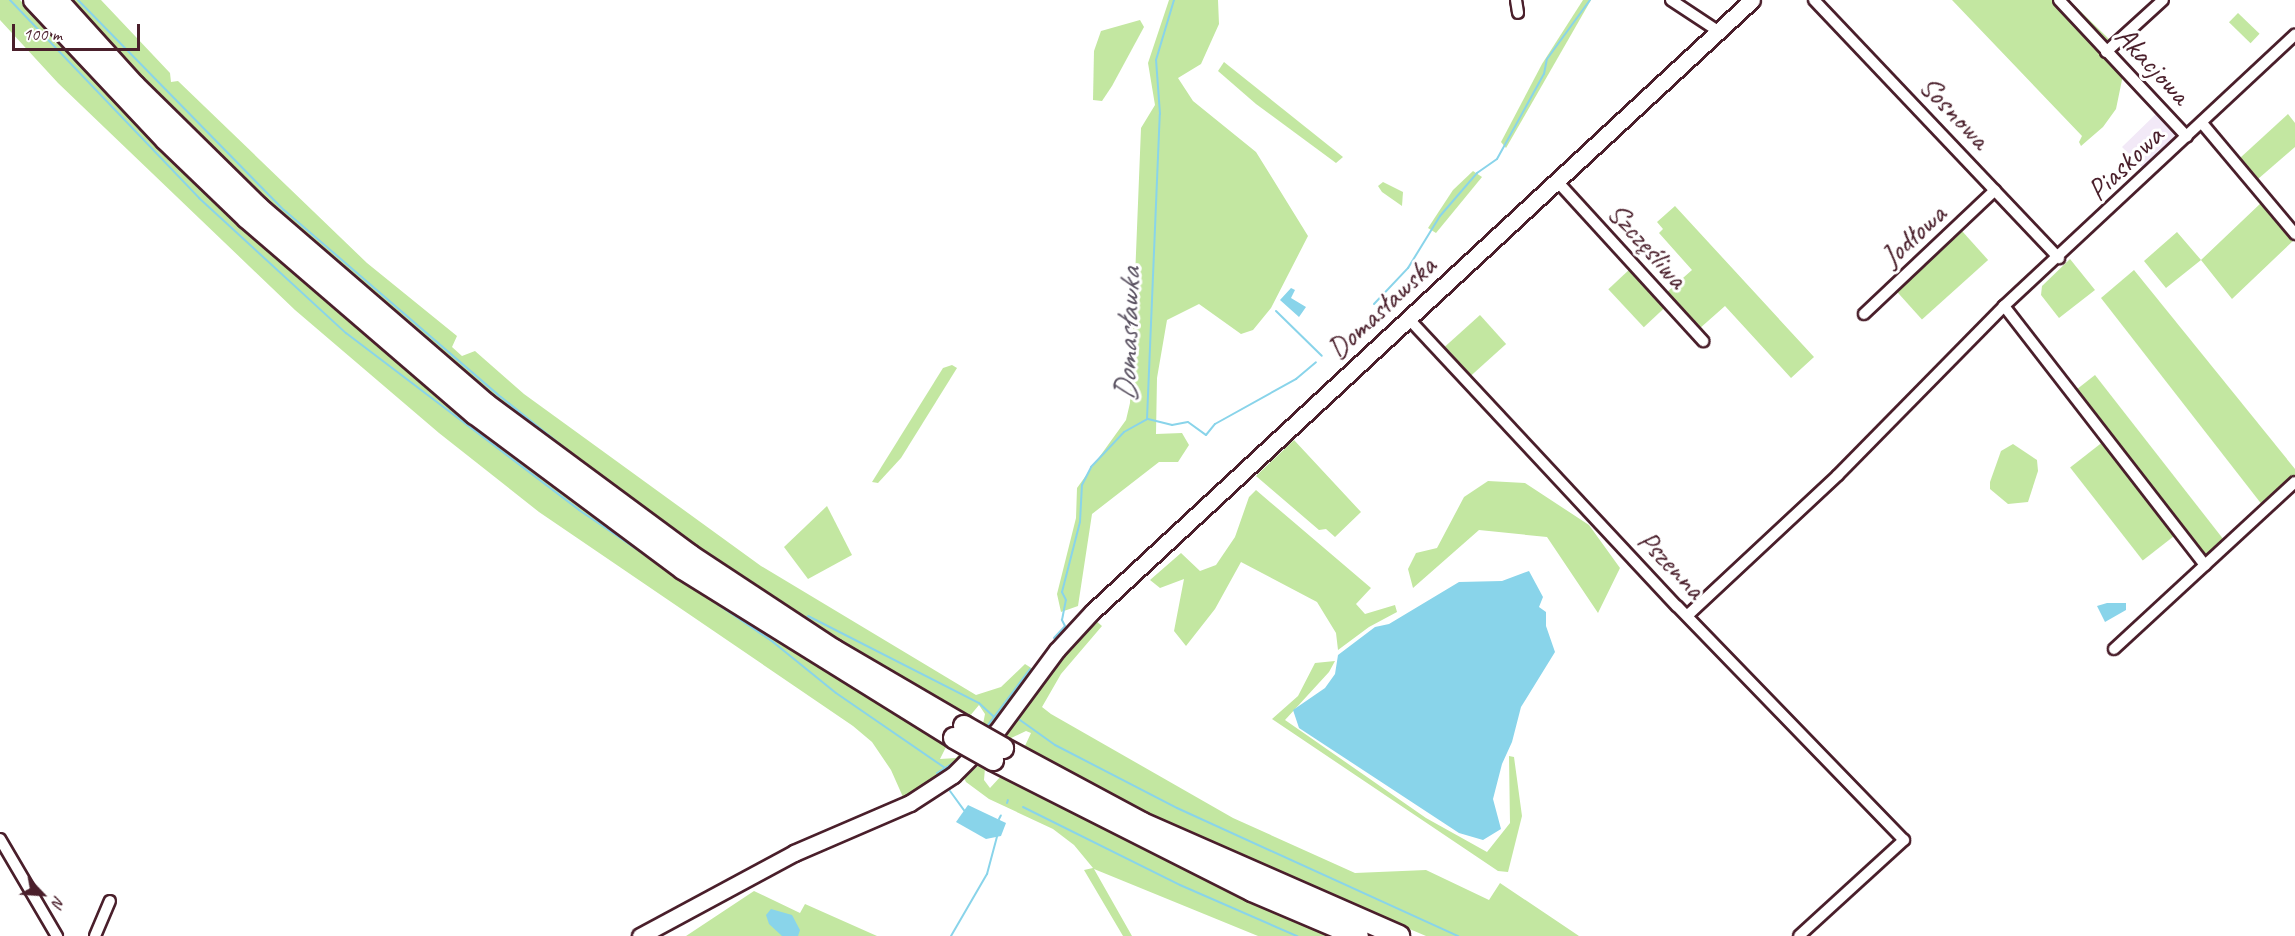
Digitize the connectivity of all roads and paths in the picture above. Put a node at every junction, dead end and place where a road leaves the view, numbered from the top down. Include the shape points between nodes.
1 (34, 0) edge
2 (1516, 0) edge
3 (1671, 0) edge
4 (1752, 0) edge
5 (1814, 0) edge
6 (2059, 0) edge
7 (2163, 0) edge
8 (62, 5) edge
9 (1518, 13) dead end
10 (1718, 31) junction
11 (2295, 35) edge
12 (2106, 52) junction
13 (2202, 123) junction
14 (2187, 137) junction
15 (1557, 181) junction
16 (1995, 190) junction
17 (2295, 234) edge
18 (2059, 258) junction
19 (2004, 306) junction
20 (1864, 314) dead end
21 (1408, 318) junction
22 (1703, 341) dead end
23 (2295, 482) edge
24 (2205, 565) junction
25 (1688, 615) junction
26 (2114, 649) dead end
27 (959, 732) junction
28 (998, 754) junction
29 (0, 839) edge
30 (110, 901) dead end
31 (57, 936) edge
32 (95, 936) edge
33 (640, 936) edge
34 (1358, 936) edge
35 (1399, 936) edge
36 (1799, 936) edge

1 - 27 highway via 256,226 475,414 683,569
2 - 9 street
3 - 10 street
4 - 10 street, Domasławska
5 - 16 street, Sosnowa
6 - 12 street, Akacjowa
7 - 12 street
8 - 27 highway via 200,151 392,326 579,476 690,555
10 - 15 street, Domasławska
11 - 13 street, Piaskowa
12 - 14 street, Akacjowa
13 - 14 street, Piaskowa
13 - 17 street
14 - 18 street, Piaskowa
15 - 21 street, Domasławska
15 - 22 street, Szczęśliwa
16 - 18 street, Sosnowa
16 - 20 street, Jodłowa
18 - 19 street, Piaskowa
19 - 24 street
19 - 25 street, Piaskowa via 1854,460
21 - 25 street, Pszenna
21 - 33 street, Domasławska via 1092,612 970,760 932,790 794,854
23 - 24 street
24 - 26 street
25 - 36 street, Pszenna via 1904,840
27 - 28 highway, bridge
28 - 34 highway via 1252,891
28 - 35 highway via 1142,823
29 - 31 street
30 - 32 street

